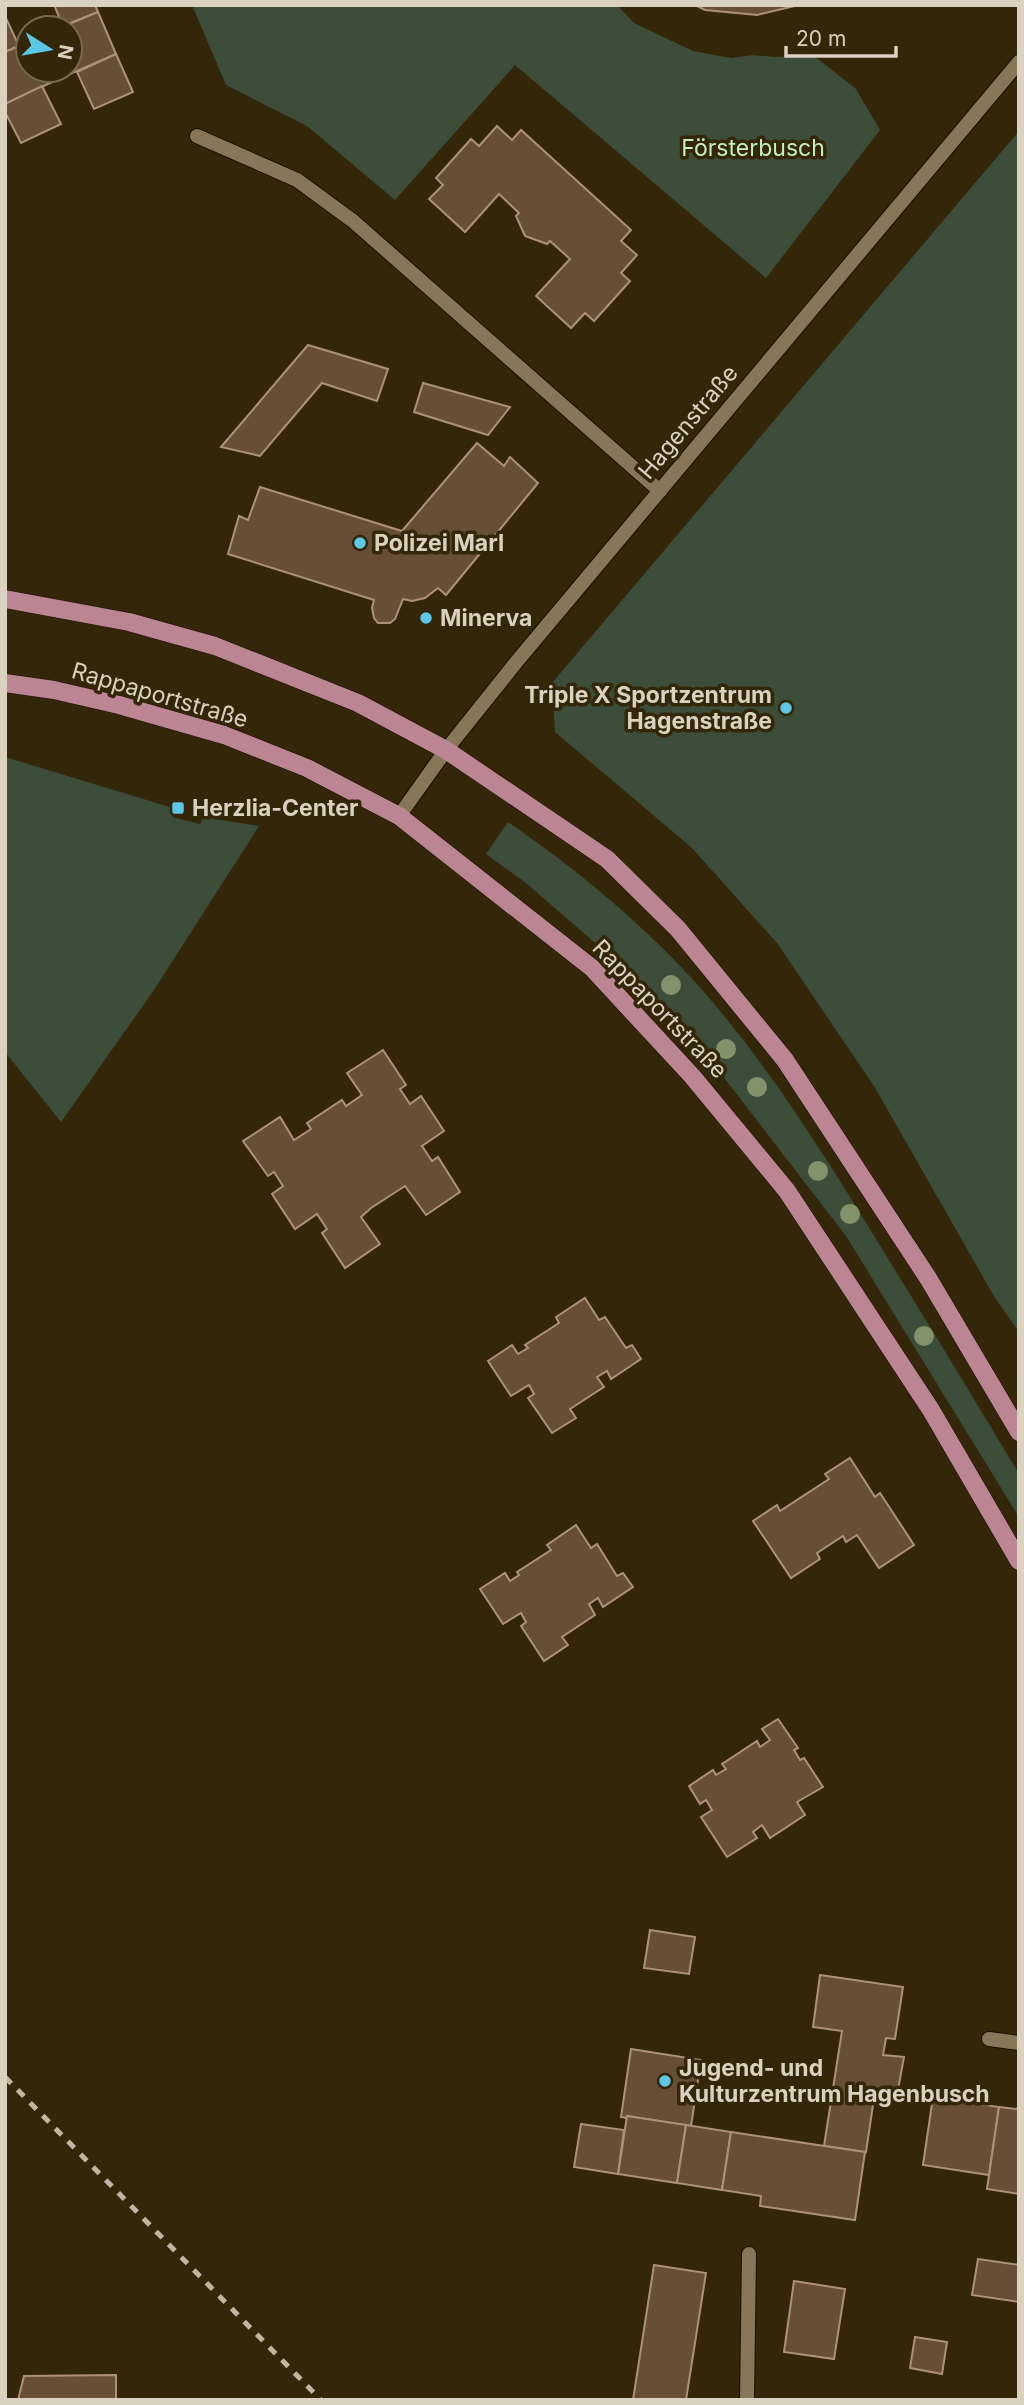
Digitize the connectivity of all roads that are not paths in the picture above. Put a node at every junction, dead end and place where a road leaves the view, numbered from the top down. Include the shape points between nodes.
1 (1019, 62) edge
2 (197, 136) dead end
3 (660, 491) junction
4 (5, 598) edge
5 (5, 682) edge
6 (446, 750) junction
7 (398, 816) junction
8 (1019, 1432) edge
9 (1019, 1561) edge
10 (989, 2039) dead end
11 (1019, 2043) edge
12 (749, 2254) dead end
13 (747, 2400) edge

1 - 3 street, Hagenstraße
2 - 3 street via 297,180 353,221
3 - 6 street, Hagenstraße
4 - 6 main road via 129,622 215,646 358,703
5 - 7 main road, Rappaportstraße via 119,705 224,735 306,768
6 - 7 street, Hagenstraße
6 - 8 main road via 607,859 678,929 785,1060 928,1278
7 - 9 main road, Rappaportstraße via 592,968 692,1076 787,1191 931,1410
10 - 11 street
12 - 13 street

